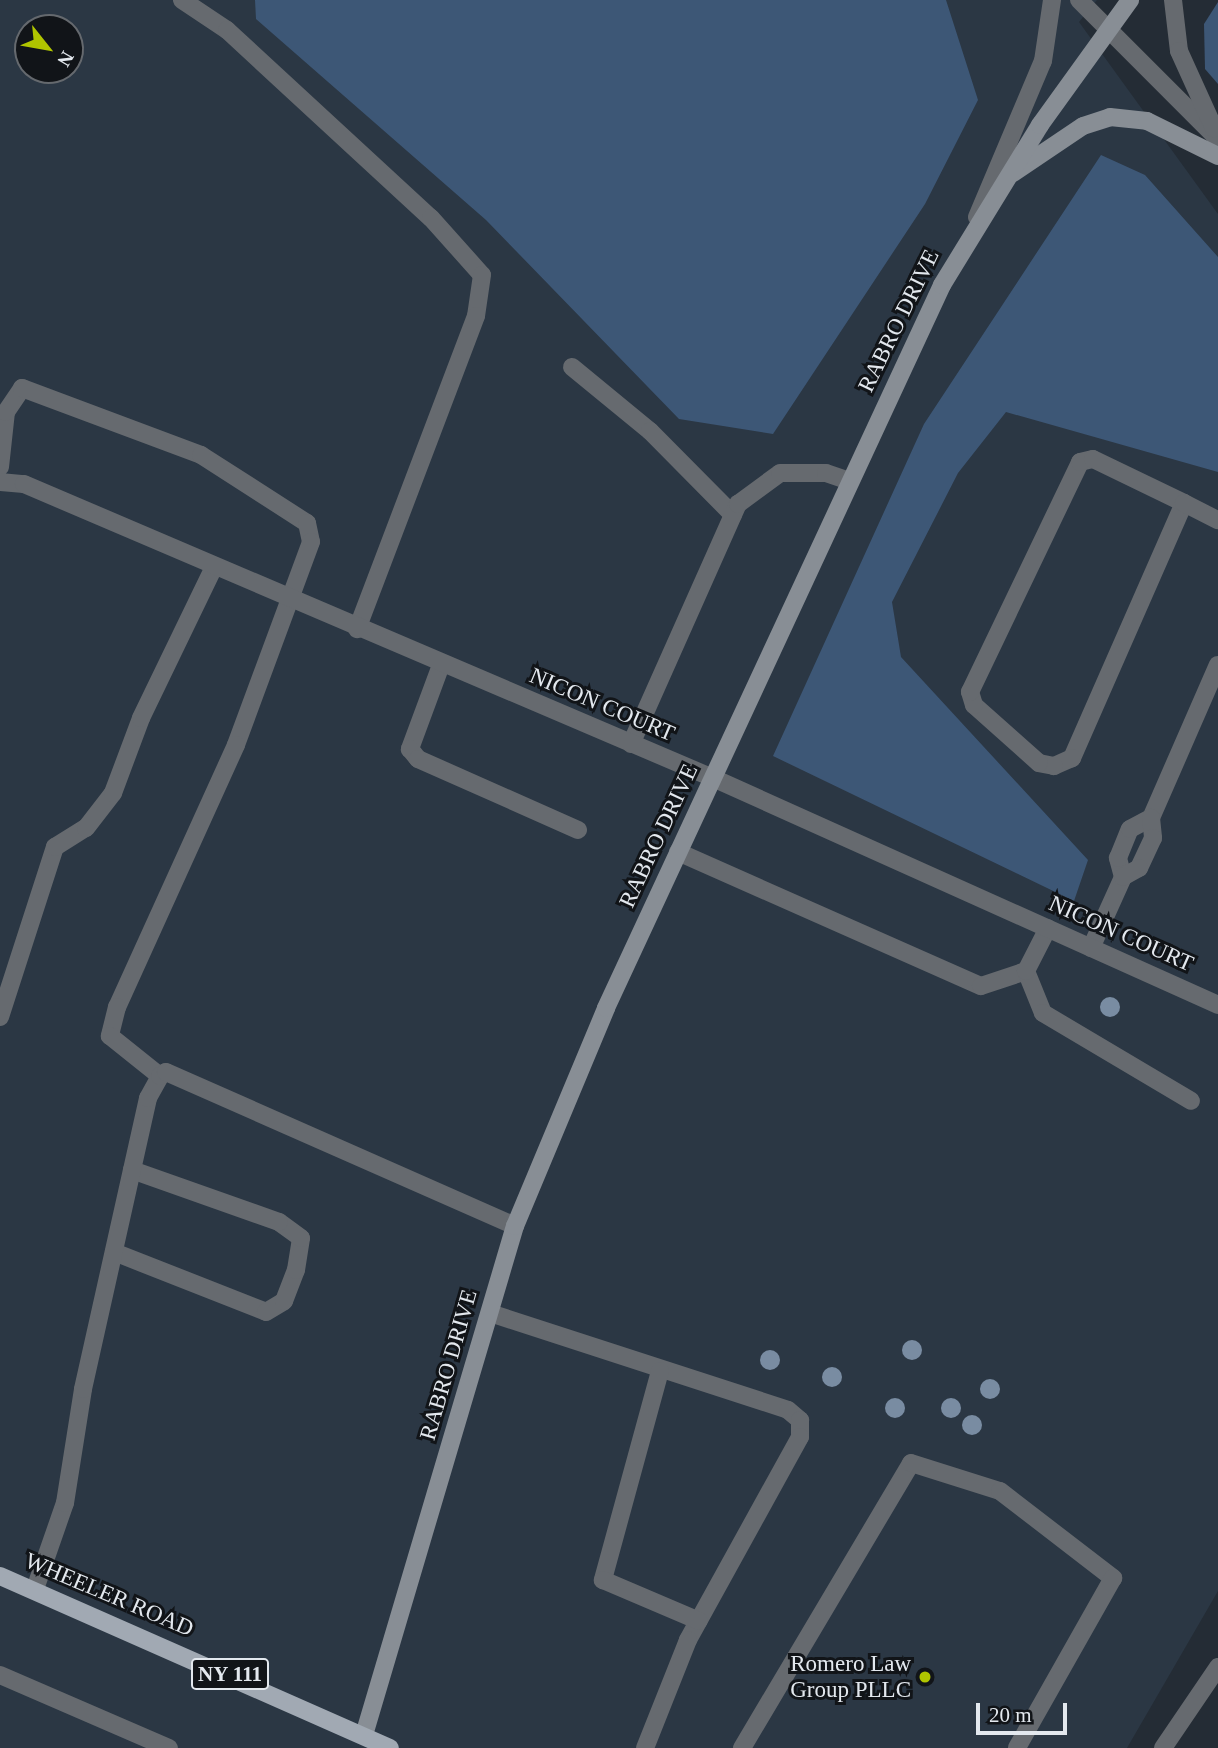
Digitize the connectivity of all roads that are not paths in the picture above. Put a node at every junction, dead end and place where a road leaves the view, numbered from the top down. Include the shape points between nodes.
1 (183, 0) edge
2 (1052, 0) edge
3 (1079, 0) edge
4 (1130, 0) edge
5 (1173, 0) edge
6 (1108, 28) junction
7 (1218, 138) edge
8 (1218, 156) edge
9 (1004, 179) junction
10 (969, 237) junction
11 (572, 367) dead end
12 (0, 467) edge
13 (849, 481) junction
14 (0, 482) edge
15 (1184, 503) junction
16 (733, 515) junction
17 (1218, 520) edge
18 (213, 569) junction
19 (292, 600) junction
20 (356, 629) junction
21 (441, 664) junction
22 (1218, 666) edge
23 (631, 744) junction
24 (713, 778) junction
25 (1151, 818) junction
26 (578, 830) dead end
27 (678, 852) junction
28 (1123, 877) junction
29 (1048, 928) junction
30 (1091, 948) junction
31 (1026, 971) junction
32 (1218, 1005) edge
33 (0, 1017) edge
34 (160, 1076) junction
35 (1191, 1101) dead end
36 (132, 1170) junction
37 (515, 1226) junction
38 (114, 1252) junction
39 (490, 1312) junction
40 (660, 1371) junction
41 (0, 1576) edge
42 (35, 1589) junction
43 (699, 1621) junction
44 (1218, 1667) edge
45 (0, 1675) edge
46 (361, 1742) edge
47 (169, 1748) edge
48 (390, 1748) edge
49 (645, 1748) edge
50 (743, 1748) edge
51 (1017, 1748) edge
52 (1163, 1748) edge

1 - 20 street via 278,77 431,218 482,275 476,316
2 - 10 street via 1043,61
3 - 6 street
4 - 6 main road, RABRO DRIVE
5 - 7 street via 1179,51
6 - 7 street
6 - 9 main road, RABRO DRIVE
8 - 9 main road via 1147,121 1110,117 1083,126
9 - 10 main road, RABRO DRIVE
10 - 13 main road, RABRO DRIVE
11 - 16 street via 650,431
12 - 19 street via 6,412 22,388 201,455 307,523 311,542
13 - 16 street via 826,473 780,473 758,485
13 - 24 main road, RABRO DRIVE
14 - 18 street, NICON COURT via 24,484
15 - 15 street via 1093,460 1080,462 970,692 974,705 1039,763 1054,766 1072,758
15 - 17 street
16 - 23 street
18 - 19 street, NICON COURT
18 - 33 street via 141,718 113,793 86,828 55,847
19 - 20 street, NICON COURT
19 - 34 street via 236,745 117,1007 110,1036
20 - 21 street, NICON COURT
21 - 23 street, NICON COURT
21 - 26 street via 410,748 418,759
22 - 25 street
23 - 24 street, NICON COURT
24 - 27 main road, RABRO DRIVE
24 - 29 street, NICON COURT
25 - 28 street via 1153,838 1139,868
25 - 28 street via 1130,829 1118,858
27 - 31 street via 981,986
27 - 37 main road, RABRO DRIVE
28 - 30 street
29 - 30 street, NICON COURT
29 - 31 street
30 - 32 street, NICON COURT
31 - 35 street via 1043,1013
34 - 36 street
34 - 37 street via 166,1072
36 - 38 street
36 - 38 street via 279,1223 301,1238 296,1270 285,1301 266,1312
37 - 39 main road, RABRO DRIVE
38 - 42 street via 65,1503
39 - 40 street
39 - 46 main road, RABRO DRIVE
40 - 43 street via 603,1580
40 - 43 street via 789,1410 800,1420 800,1437
41 - 42 main road, WHEELER ROAD / NY 111
42 - 46 main road, WHEELER ROAD / NY 111
43 - 49 street
44 - 52 street
45 - 47 street
46 - 48 main road, WHEELER ROAD / NY 111
50 - 51 street via 911,1463 1000,1491 1113,1578

